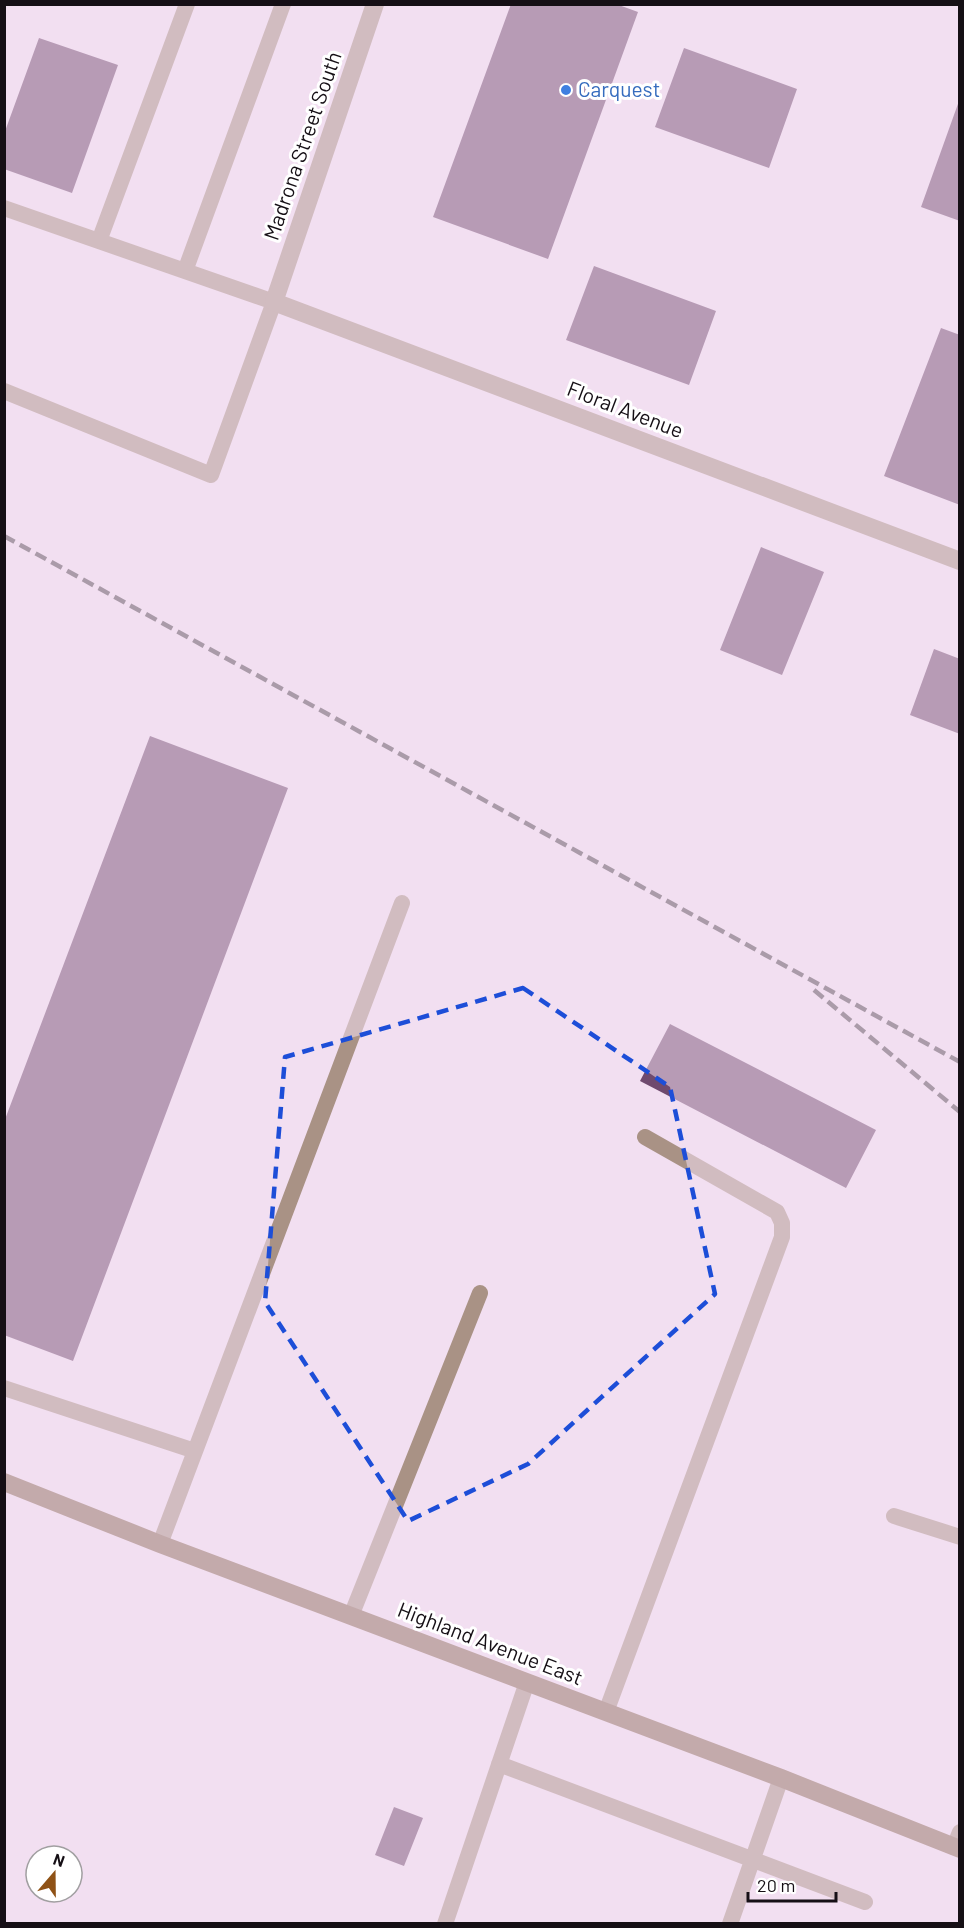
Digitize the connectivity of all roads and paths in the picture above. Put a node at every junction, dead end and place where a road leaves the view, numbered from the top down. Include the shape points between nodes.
1 (187, 4) edge
2 (283, 4) edge
3 (375, 4) edge
4 (4, 208) edge
5 (99, 241) junction
6 (185, 271) junction
7 (274, 302) junction
8 (4, 391) edge
9 (960, 561) edge
10 (402, 903) dead end
11 (645, 1137) dead end
12 (480, 1293) dead end
13 (4, 1388) edge
14 (195, 1451) junction
15 (4, 1482) edge
16 (894, 1516) dead end
17 (960, 1537) edge
18 (160, 1544) junction
19 (351, 1616) junction
20 (527, 1682) junction
21 (606, 1712) junction
22 (500, 1764) junction
23 (781, 1778) junction
24 (958, 1842) edge
25 (752, 1860) junction
26 (865, 1902) dead end
27 (445, 1923) edge
28 (730, 1923) edge

1 - 5 lane
2 - 6 lane
3 - 7 street, Madrona Street South
4 - 5 lane
5 - 6 lane
6 - 7 lane
7 - 8 lane via 211,475
7 - 9 street, Floral Avenue
10 - 14 lane
11 - 21 lane via 777,1212 783,1237
12 - 19 lane
13 - 14 lane
14 - 18 lane
15 - 18 street, Highland Avenue East
16 - 17 lane
18 - 19 street, Highland Avenue East
19 - 20 street, Highland Avenue East
20 - 21 street, Highland Avenue East
20 - 22 lane
21 - 23 street, Highland Avenue East
22 - 25 lane
22 - 27 lane
23 - 24 street, Highland Avenue East
23 - 25 lane
25 - 26 lane
25 - 28 lane

